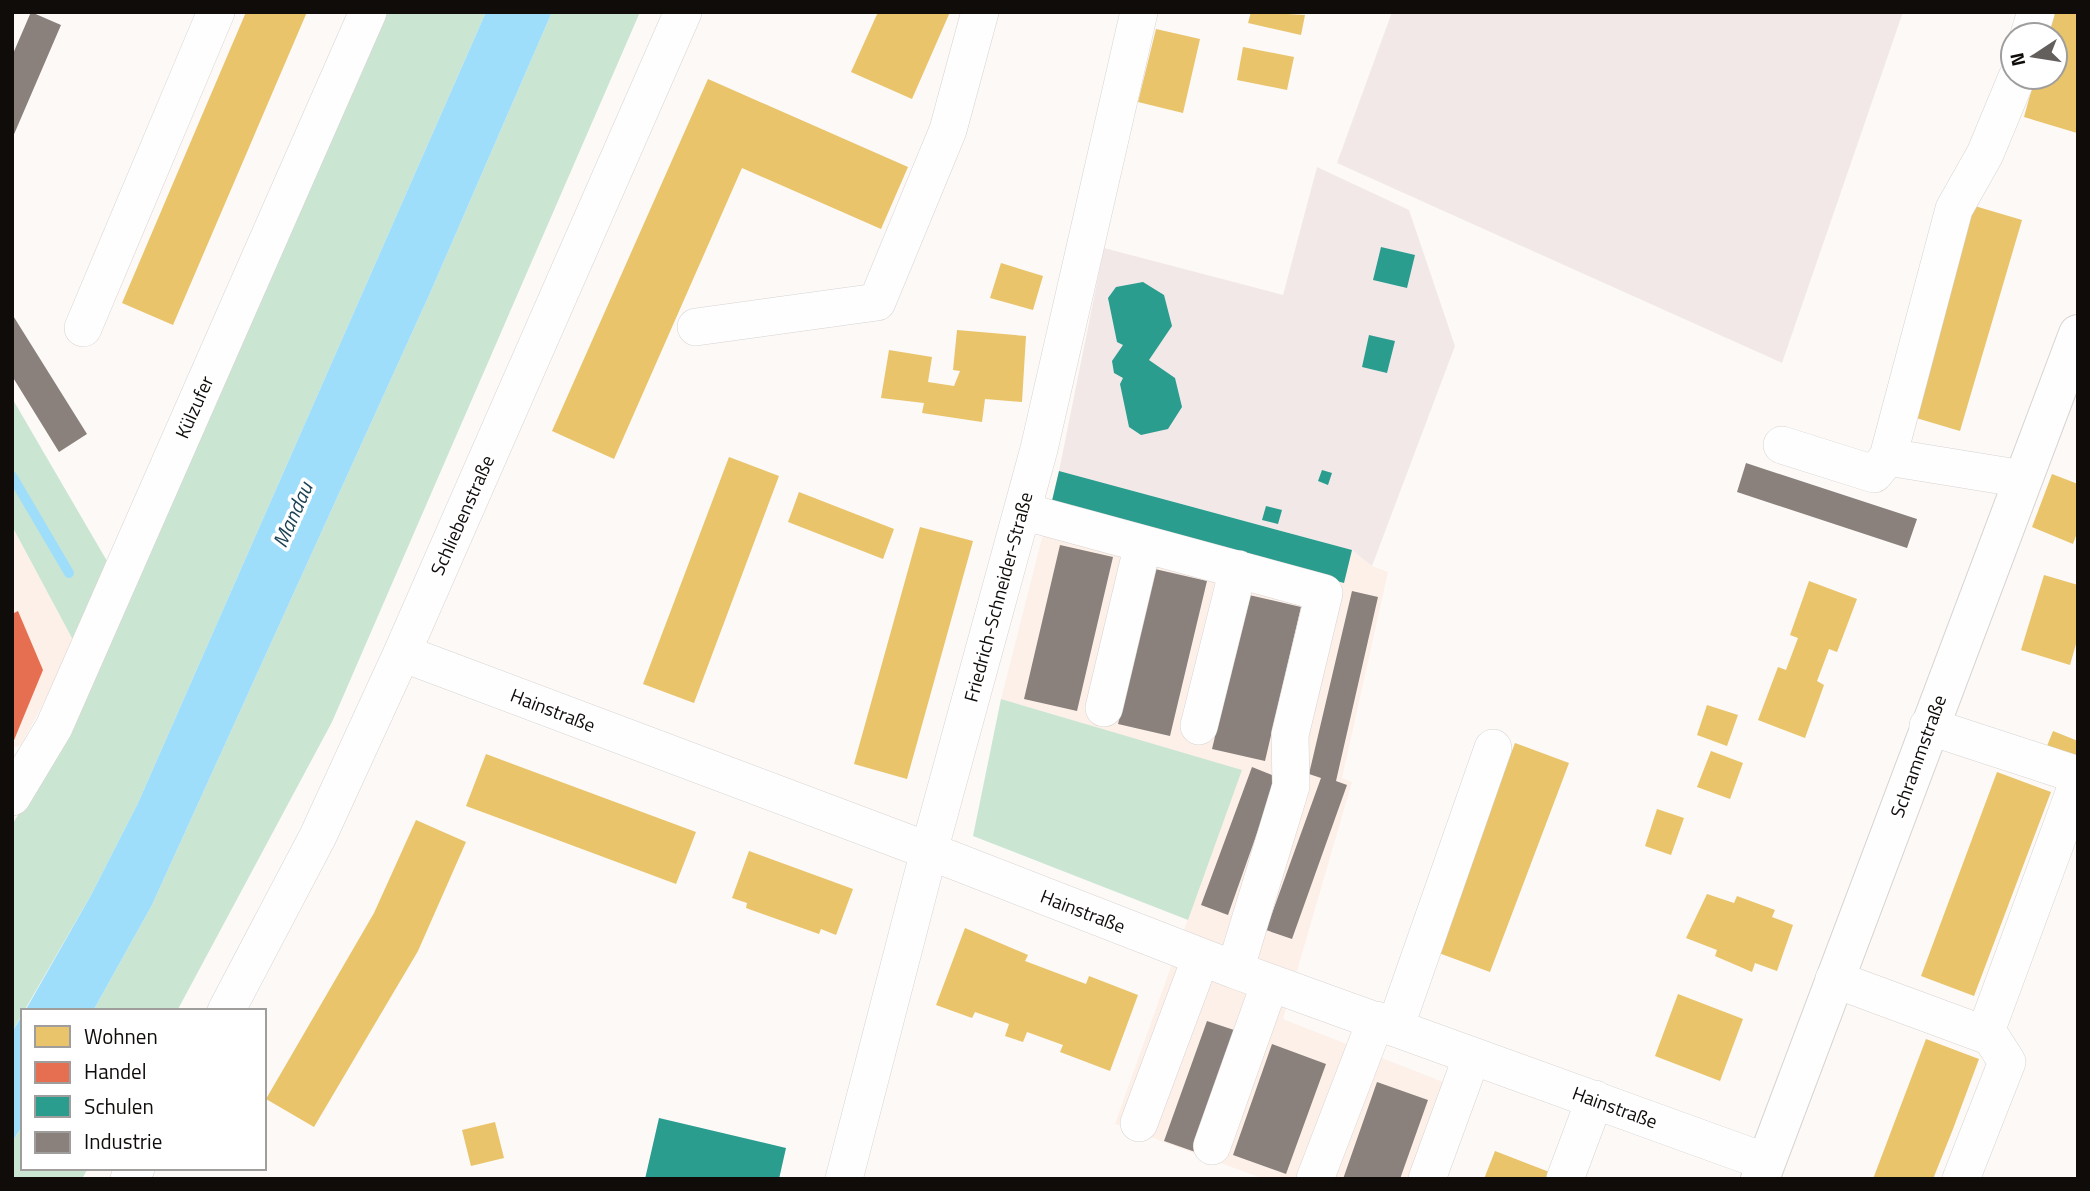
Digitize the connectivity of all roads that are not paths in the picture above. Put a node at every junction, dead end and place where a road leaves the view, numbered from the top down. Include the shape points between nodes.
1 (216, 12) edge
2 (368, 12) edge
3 (682, 12) edge
4 (980, 12) edge
5 (1139, 12) edge
6 (2011, 91) edge
7 (696, 327) dead end
8 (83, 328) dead end
9 (2078, 334) edge
10 (1782, 444) dead end
11 (1888, 457) junction
12 (2023, 479) junction
13 (1022, 511) junction
14 (1143, 544) junction
15 (1238, 569) junction
16 (402, 653) junction
17 (1104, 708) dead end
18 (1199, 726) dead end
19 (1928, 726) junction
20 (1493, 748) dead end
21 (2078, 775) edge
22 (2078, 782) edge
23 (12, 797) edge
24 (929, 851) junction
25 (1201, 957) junction
26 (1235, 970) junction
27 (1834, 979) junction
28 (1270, 984) junction
29 (227, 1009) edge
30 (1386, 1024) junction
31 (1985, 1034) junction
32 (1472, 1056) junction
33 (1595, 1099) junction
34 (1139, 1123) dead end
35 (1212, 1146) dead end
36 (1763, 1171) edge
37 (844, 1179) edge
38 (1315, 1179) edge
39 (1427, 1179) edge
40 (1565, 1179) edge
41 (1961, 1179) edge

1 - 8 street
2 - 23 street, Külzufer via 54,727
3 - 16 street, Schliebenstraße
4 - 7 street via 948,130 877,302
5 - 13 street, Friedrich-Schneider-Straße
6 - 11 street via 1985,154 1954,209
9 - 12 main road, Schrammstraße
10 - 11 street via 1874,474
11 - 12 street
12 - 19 main road, Schrammstraße
13 - 14 street
13 - 24 street, Friedrich-Schneider-Straße
14 - 15 street
14 - 17 street
15 - 18 street
15 - 26 street via 1324,593 1290,735 1291,786
16 - 24 street, Hainstraße
16 - 29 street, Schliebenstraße via 318,836
19 - 21 street
19 - 27 main road, Schrammstraße
20 - 30 street
22 - 31 street
24 - 25 street, Hainstraße
24 - 37 street, Friedrich-Schneider-Straße
25 - 26 street, Hainstraße
25 - 34 street
26 - 28 street, Hainstraße
27 - 31 street
27 - 36 main road, Schrammstraße
28 - 30 street, Hainstraße
28 - 35 street
30 - 32 street, Hainstraße
30 - 38 street
31 - 41 street via 1992,1037 2007,1062
32 - 33 street, Hainstraße
32 - 39 street
33 - 36 street, Hainstraße
33 - 40 street

